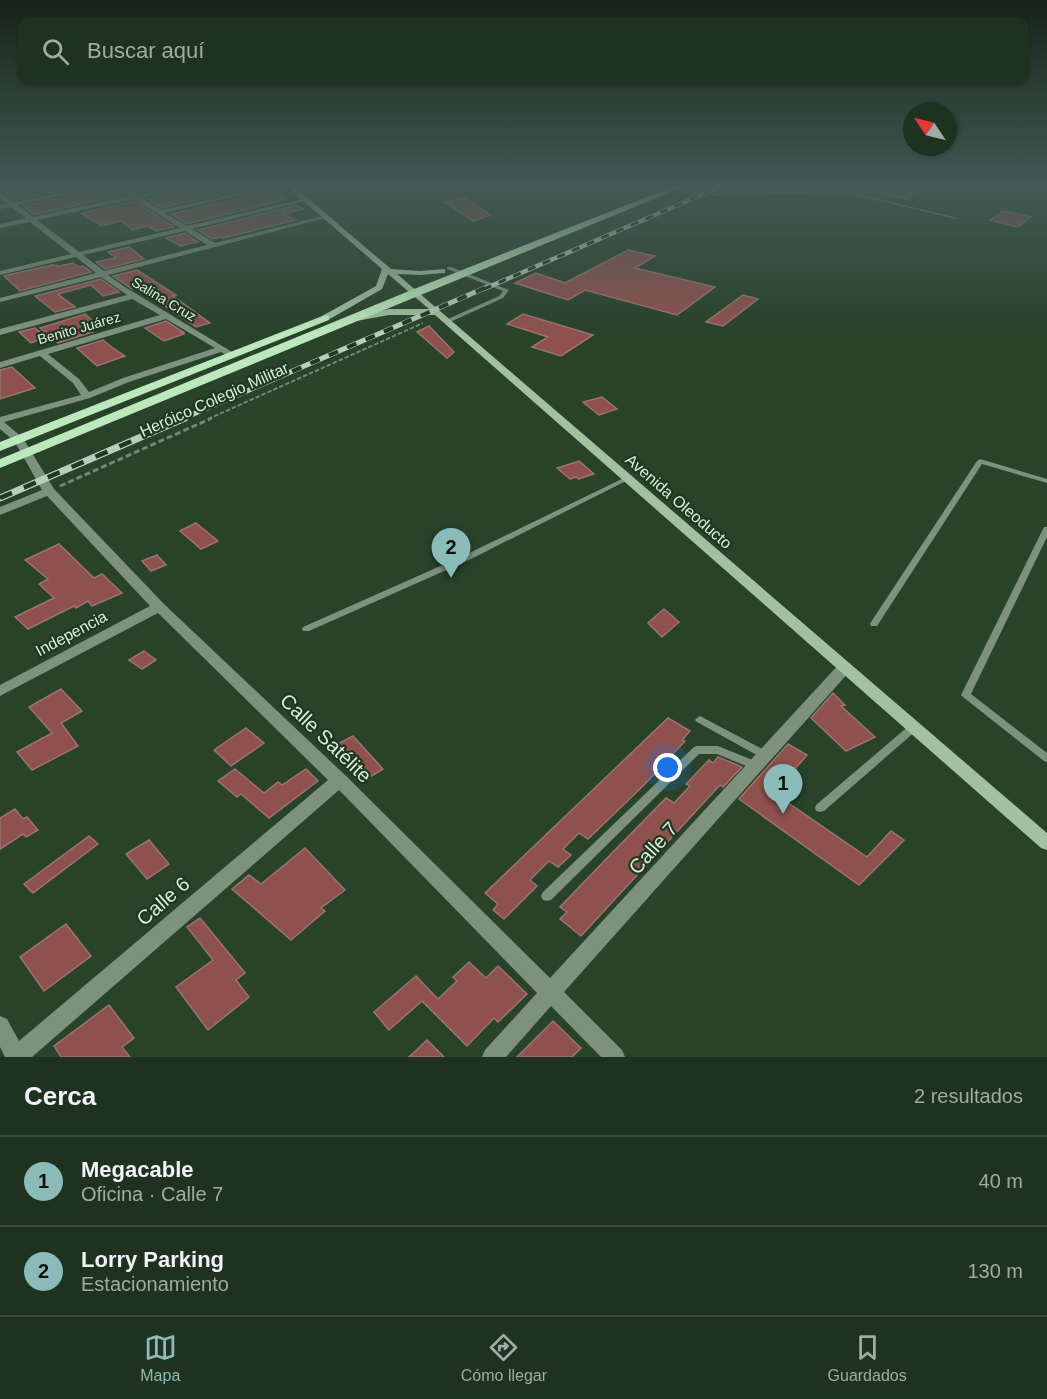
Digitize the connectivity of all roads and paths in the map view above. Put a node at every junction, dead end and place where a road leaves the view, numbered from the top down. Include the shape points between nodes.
1 (50, 234) edge
2 (161, 234) edge
3 (196, 234) edge
4 (261, 234) edge
5 (345, 234) edge
6 (535, 234) edge
7 (560, 234) edge
8 (214, 246) junction
9 (75, 255) junction
10 (446, 269) junction
11 (387, 270) junction
12 (0, 273) edge
13 (463, 273) junction
14 (102, 274) junction
15 (410, 289) junction
16 (133, 296) junction
17 (0, 300) edge
18 (166, 316) junction
19 (443, 316) junction
20 (325, 318) junction
21 (338, 324) junction
22 (0, 332) edge
23 (276, 338) junction
24 (289, 344) junction
25 (227, 352) junction
26 (42, 353) junction
27 (0, 365) edge
28 (87, 396) junction
29 (9, 433) edge
30 (0, 447) edge
31 (0, 464) edge
32 (628, 478) junction
33 (1047, 481) edge
34 (49, 490) junction
35 (0, 511) edge
36 (1047, 529) edge
37 (159, 607) junction
38 (874, 624) dead end
39 (306, 629) dead end
40 (845, 667) junction
41 (0, 691) edge
42 (700, 720) dead end
43 (914, 727) junction
44 (1047, 758) edge
45 (760, 760) junction
46 (339, 780) junction
47 (820, 808) dead end
48 (1047, 843) edge
49 (547, 896) dead end
50 (551, 992) junction
51 (0, 1026) edge
52 (16, 1057) edge
53 (492, 1057) edge
54 (615, 1057) edge

1 - 9 street, Salina Cruz
2 - 9 street
3 - 8 street
4 - 8 street
5 - 11 main road, Avenida Oleoducto
6 - 10 main road
7 - 13 main road
8 - 14 street
9 - 12 street
9 - 14 street, Salina Cruz
10 - 11 main road via 420,273
10 - 13 lane
10 - 15 main road
11 - 15 main road, Avenida Oleoducto
11 - 20 main road via 379,287
13 - 15 main road
13 - 19 lane via 506,290 501,297
14 - 16 street, Salina Cruz
14 - 17 street
15 - 19 main road, Avenida Oleoducto
15 - 20 main road
15 - 21 main road
16 - 18 street, Salina Cruz
16 - 22 street
18 - 25 street, Salina Cruz
18 - 26 street, Benito Juárez
19 - 21 main road via 388,312
19 - 32 main road, Avenida Oleoducto
19 - 34 path, Heróico Colegio Militar
20 - 23 main road
21 - 24 main road
23 - 24 main road
23 - 25 main road
24 - 29 main road
25 - 28 street
25 - 29 main road
26 - 27 street, Benito Juárez
26 - 28 street via 76,381
28 - 29 street
29 - 30 main road
29 - 31 main road
29 - 34 street, Calle Satélite
32 - 39 lane via 466,558
32 - 40 main road, Avenida Oleoducto
33 - 38 lane via 980,461
34 - 35 street
34 - 37 street, Calle Satélite
36 - 44 lane via 966,695
37 - 41 street, Indepencia
37 - 46 street, Calle Satélite
40 - 43 main road, Avenida Oleoducto
40 - 45 street, Calle 7
42 - 45 lane
43 - 47 lane
43 - 48 main road, Avenida Oleoducto
45 - 49 lane via 718,750 697,750
45 - 50 street, Calle 7
46 - 50 street, Calle Satélite
46 - 52 street, Calle 6
50 - 53 street, Calle 7
50 - 54 street, Calle Satélite
51 - 52 street

